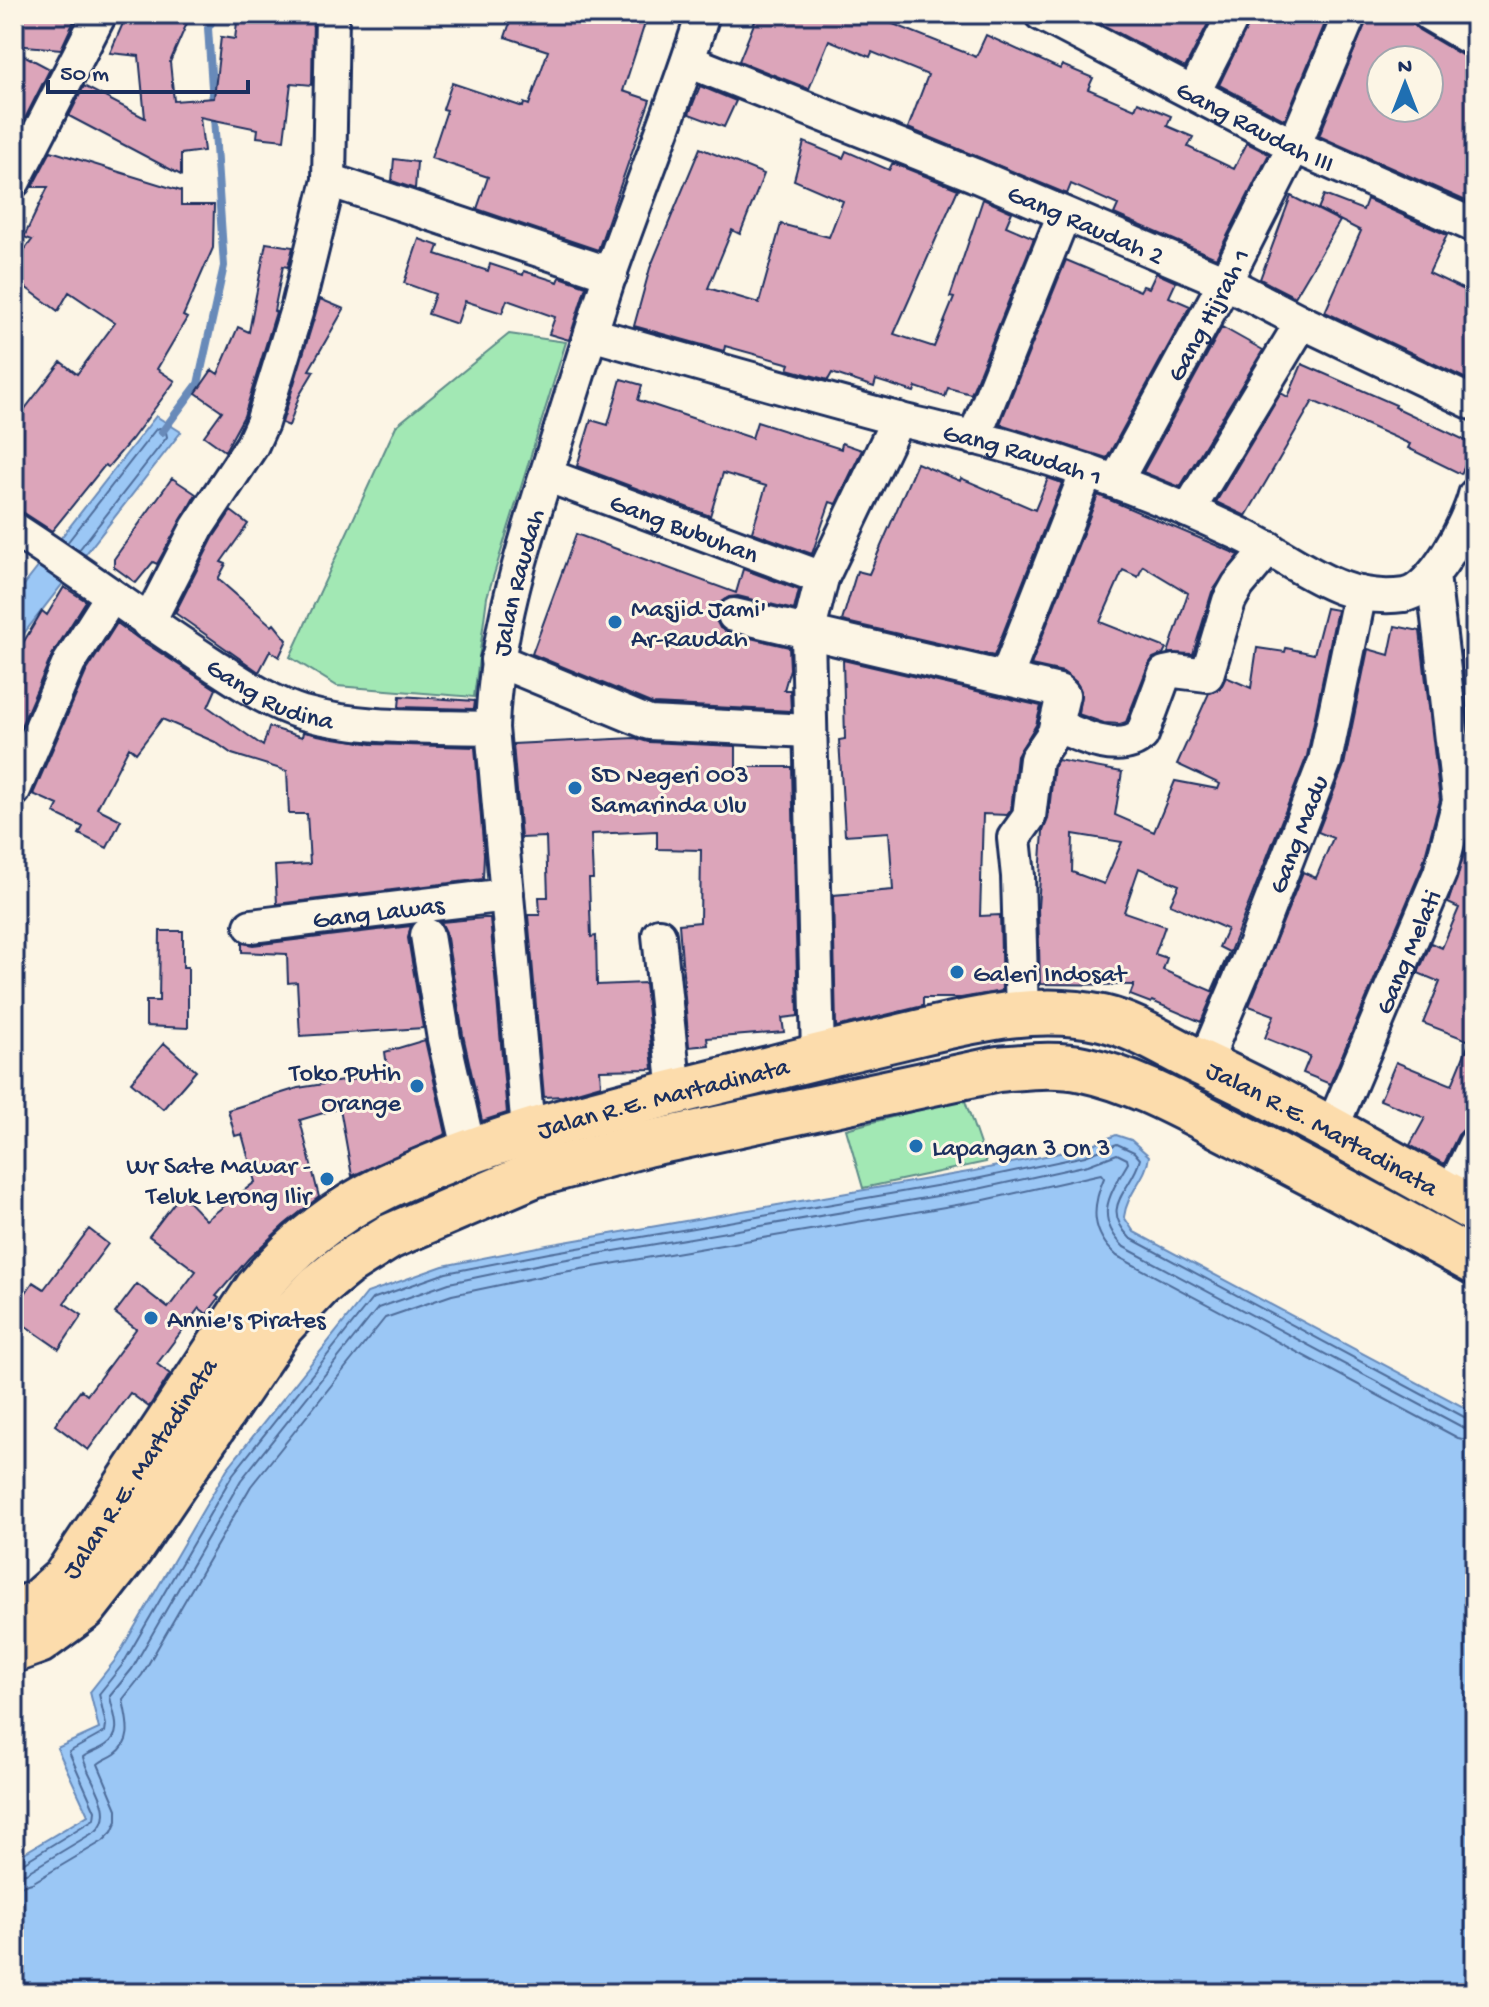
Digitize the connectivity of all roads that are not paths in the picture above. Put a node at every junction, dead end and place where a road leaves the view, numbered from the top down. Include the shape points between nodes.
1 (100, 14) edge
2 (703, 14) edge
3 (1041, 14) edge
4 (1234, 14) edge
5 (1350, 14) edge
6 (1429, 14) edge
7 (332, 16) dead end
8 (1078, 23) edge
9 (1475, 41) edge
10 (688, 61) junction
11 (1194, 92) junction
12 (1294, 146) junction
13 (329, 180) junction
14 (14, 181) edge
15 (1064, 214) junction
16 (1475, 226) edge
17 (611, 274) junction
18 (1225, 282) junction
19 (1302, 322) junction
20 (591, 334) junction
21 (1475, 404) edge
22 (898, 419) junction
23 (974, 438) junction
24 (546, 475) junction
25 (1101, 476) junction
26 (1475, 495) edge
27 (1188, 511) junction
28 (14, 529) edge
29 (1269, 548) junction
30 (1433, 575) junction
31 (822, 578) junction
32 (1360, 593) junction
33 (111, 597) junction
34 (734, 615) dead end
35 (148, 623) junction
36 (808, 634) junction
37 (497, 660) junction
38 (1006, 678) junction
39 (1056, 725) junction
40 (492, 728) junction
41 (809, 731) junction
42 (14, 790) edge
43 (1467, 805) edge
44 (507, 895) junction
45 (251, 926) dead end
46 (427, 935) dead end
47 (659, 935) dead end
48 (1022, 1014) junction
49 (818, 1056) junction
50 (1206, 1065) junction
51 (675, 1093) junction
52 (1331, 1130) junction
53 (1475, 1144) edge
54 (470, 1153) junction
55 (530, 1155) junction
56 (1462, 1203) edge
57 (1475, 1262) edge
58 (14, 1615) edge
59 (14, 1650) edge

1 - 14 street
2 - 10 street, Jalan Raudah
3 - 8 street, Gang Raudah III
4 - 11 street
5 - 12 street, Gang Hijrah 1
6 - 9 street
7 - 13 street
8 - 11 street, Gang Raudah III
10 - 15 street, Gang Raudah 2
10 - 17 street, Jalan Raudah
11 - 12 street, Gang Raudah III
12 - 16 street, Gang Raudah III
12 - 18 street, Gang Hijrah 1
13 - 17 street
13 - 35 street via 262,423 197,528
15 - 18 street, Gang Raudah 2
15 - 23 street
17 - 20 street, Jalan Raudah
18 - 19 street, Gang Raudah 2
18 - 25 street, Gang Hijrah 1
19 - 21 street, Gang Raudah 2
19 - 27 street
20 - 22 street, Gang Raudah 1
20 - 24 street, Jalan Raudah
22 - 23 street, Gang Raudah 1
22 - 31 street
23 - 25 street, Gang Raudah 1
24 - 31 street, Gang Bubuhan
24 - 37 street, Jalan Raudah
25 - 27 street, Gang Raudah 1
25 - 38 street, Gang Hijrah 1
26 - 30 street via 1470,514
27 - 29 street, Gang Raudah 1
28 - 33 street, Gang Rudina
29 - 32 street, Gang Raudah 1 via 1330,585
29 - 39 street via 1229,601 1207,675 1165,673 1137,740 1115,745
30 - 32 street, Gang Raudah 1 via 1403,596
30 - 43 street, Gang Melati
31 - 36 street
32 - 50 street, Gang Madu via 1325,761
33 - 35 street, Gang Rudina
33 - 42 street via 69,663
34 - 36 street
35 - 40 street, Gang Rudina via 251,689 304,713 380,726
36 - 38 street
36 - 41 street
37 - 40 street, Jalan Raudah
37 - 41 street via 649,723
38 - 39 street via 1059,691 1063,699
39 - 48 street via 1036,759 1029,817 1014,838
40 - 44 street, Jalan Raudah
41 - 49 street
43 - 52 street, Gang Melati
44 - 45 street, Gang Lawas
44 - 55 street, Jalan Raudah
46 - 54 street
47 - 51 street
48 - 49 highway, Jalan R.E. Martadinata via 971,1020
48 - 50 highway, Jalan R.E. Martadinata via 1106,1019
49 - 51 highway, Jalan R.E. Martadinata
50 - 52 highway, Jalan R.E. Martadinata
51 - 55 highway, Jalan R.E. Martadinata via 619,1106
52 - 56 highway, Jalan R.E. Martadinata
53 - 56 street
54 - 55 highway, Jalan R.E. Martadinata
54 - 58 highway, Jalan R.E. Martadinata via 385,1187 325,1222 286,1255 257,1289 65,1578
55 - 57 highway, Jalan R.E. Martadinata via 646,1144 998,1069 1081,1069 1182,1107
55 - 59 highway, Jalan R.E. Martadinata via 389,1237 319,1286 282,1325 131,1548 84,1608 39,1641

